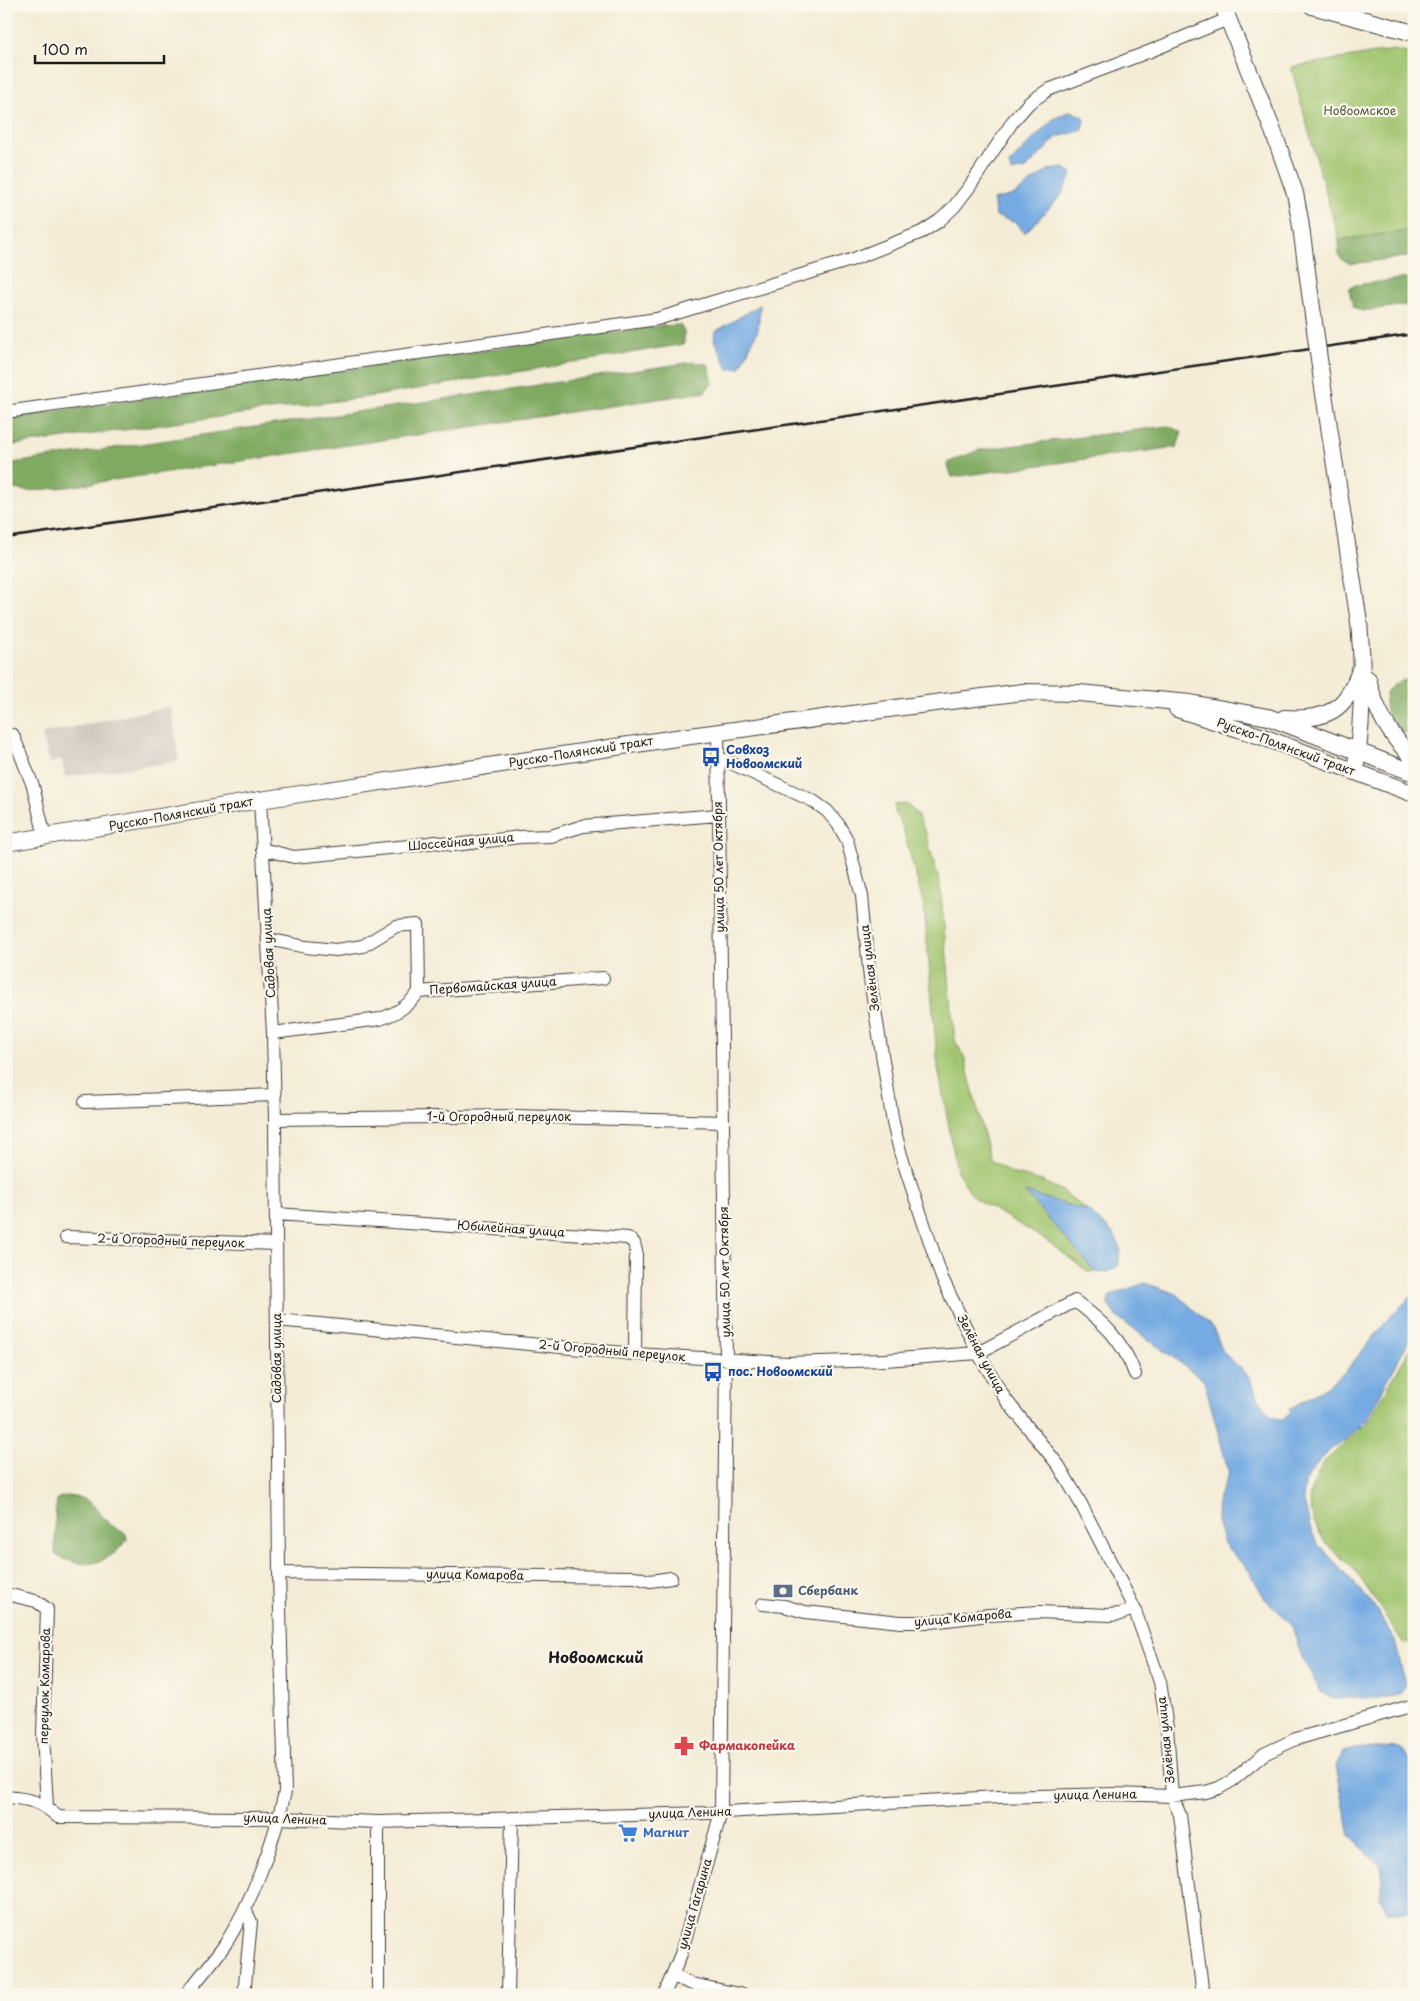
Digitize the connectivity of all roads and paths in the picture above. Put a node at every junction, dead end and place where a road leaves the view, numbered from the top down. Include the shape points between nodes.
1 (1312, 6) edge
2 (1225, 13) edge
3 (1414, 32) edge
4 (6, 412) edge
5 (1363, 660) junction
6 (1158, 702) junction
7 (1268, 717) junction
8 (718, 732) junction
9 (13, 735) dead end
10 (1358, 750) junction
11 (718, 757) junction
12 (1414, 759) edge
13 (1355, 772) junction
14 (1414, 773) edge
15 (1414, 794) edge
16 (260, 800) junction
17 (718, 814) junction
18 (45, 837) junction
19 (6, 843) edge
20 (262, 849) junction
21 (268, 939) junction
22 (603, 978) dead end
23 (419, 992) junction
24 (273, 1033) junction
25 (275, 1095) junction
26 (85, 1102) dead end
27 (275, 1119) junction
28 (722, 1122) junction
29 (276, 1214) junction
30 (66, 1238) dead end
31 (276, 1244) junction
32 (277, 1320) junction
33 (635, 1354) junction
34 (978, 1354) junction
35 (726, 1359) junction
36 (1135, 1374) dead end
37 (279, 1573) junction
38 (671, 1578) dead end
39 (6, 1594) edge
40 (763, 1604) dead end
41 (1134, 1608) junction
42 (1414, 1705) edge
43 (1172, 1796) junction
44 (6, 1798) edge
45 (47, 1807) junction
46 (721, 1812) junction
47 (279, 1818) junction
48 (512, 1818) junction
49 (378, 1822) junction
50 (245, 1909) junction
51 (673, 1976) junction
52 (185, 1995) edge
53 (244, 1995) edge
54 (378, 1995) edge
55 (508, 1995) edge
56 (664, 1995) edge
57 (743, 1995) edge
58 (1203, 1995) edge

1 - 3 main road
2 - 4 street via 1148,52 1048,90 1029,103 1013,121 970,186 939,221 922,232 842,263 657,320
2 - 5 main road, bridge via 1295,193
5 - 7 main road via 1353,688 1331,712 1303,719
5 - 10 main road
5 - 12 main road via 1371,694 1384,722
6 - 7 main road, Русско-Полянский тракт via 1190,703
6 - 8 main road, Русско-Полянский тракт via 1079,693 1023,692
6 - 13 main road, Русско-Полянский тракт
7 - 10 main road, Русско-Полянский тракт
8 - 11 street, улица 50 лет Октября
8 - 16 main road, Русско-Полянский тракт
9 - 18 street via 34,786
10 - 13 main road
10 - 14 main road, Русско-Полянский тракт
11 - 17 street, улица 50 лет Октября
11 - 34 street, Зелёная улица via 813,801 827,811 847,840 862,896 883,1071 901,1155 942,1278
13 - 15 main road, Русско-Полянский тракт
16 - 18 main road, Русско-Полянский тракт
16 - 20 street, Садовая улица
17 - 20 street, Шоссейная улица via 583,826 551,836 454,845 435,842 294,856
17 - 28 street, улица 50 лет Октября
18 - 19 main road, Русско-Полянский тракт
20 - 21 street, Садовая улица
21 - 23 street via 306,948 336,950 363,946 396,926 418,924
21 - 24 street, Садовая улица
22 - 23 street, Первомайская улица
23 - 24 street, Первомайская улица via 397,1013 380,1020
24 - 25 street, Садовая улица
25 - 26 street
25 - 27 street, Садовая улица
27 - 28 street, 1-й Огородный переулок via 516,1116
27 - 29 street, Садовая улица
28 - 35 street, улица 50 лет Октября
29 - 31 street, Садовая улица
29 - 33 street, Юбилейная улица via 628,1238 634,1242 636,1251
30 - 31 street, 2-й Огородный переулок
31 - 32 street, Садовая улица
32 - 33 street, 2-й Огородный переулок
32 - 37 street, Садовая улица
33 - 35 street, 2-й Огородный переулок
34 - 35 street, 2-й Огородный переулок via 787,1363
34 - 36 street via 1075,1301 1102,1321 1127,1353
34 - 41 street, Зелёная улица via 1006,1400 1052,1454
35 - 46 street, улица 50 лет Октября
37 - 38 street, улица Комарова via 635,1577 650,1581
37 - 47 street, Садовая улица via 285,1792
39 - 45 street, переулок Комарова via 36,1601 47,1609 43,1734
40 - 41 street, улица Комарова via 805,1612 901,1622 1039,1612 1121,1614
41 - 43 street, Зелёная улица via 1160,1682
42 - 43 street, улица Ленина via 1296,1739 1264,1754 1220,1788
43 - 46 street, улица Ленина via 998,1797
43 - 58 street, Зелёная улица via 1180,1815
44 - 45 street, улица Ленина via 30,1799
45 - 47 street, улица Ленина via 58,1817
46 - 48 street, улица Ленина
46 - 51 street, улица Гагарина
47 - 49 street, улица Ленина
47 - 50 street, Садовая улица
48 - 49 street, улица Ленина
48 - 55 street
49 - 54 street
50 - 52 street, Садовая улица via 225,1943
50 - 53 street via 251,1922
51 - 56 street, улица Гагарина
51 - 57 street via 692,1984

